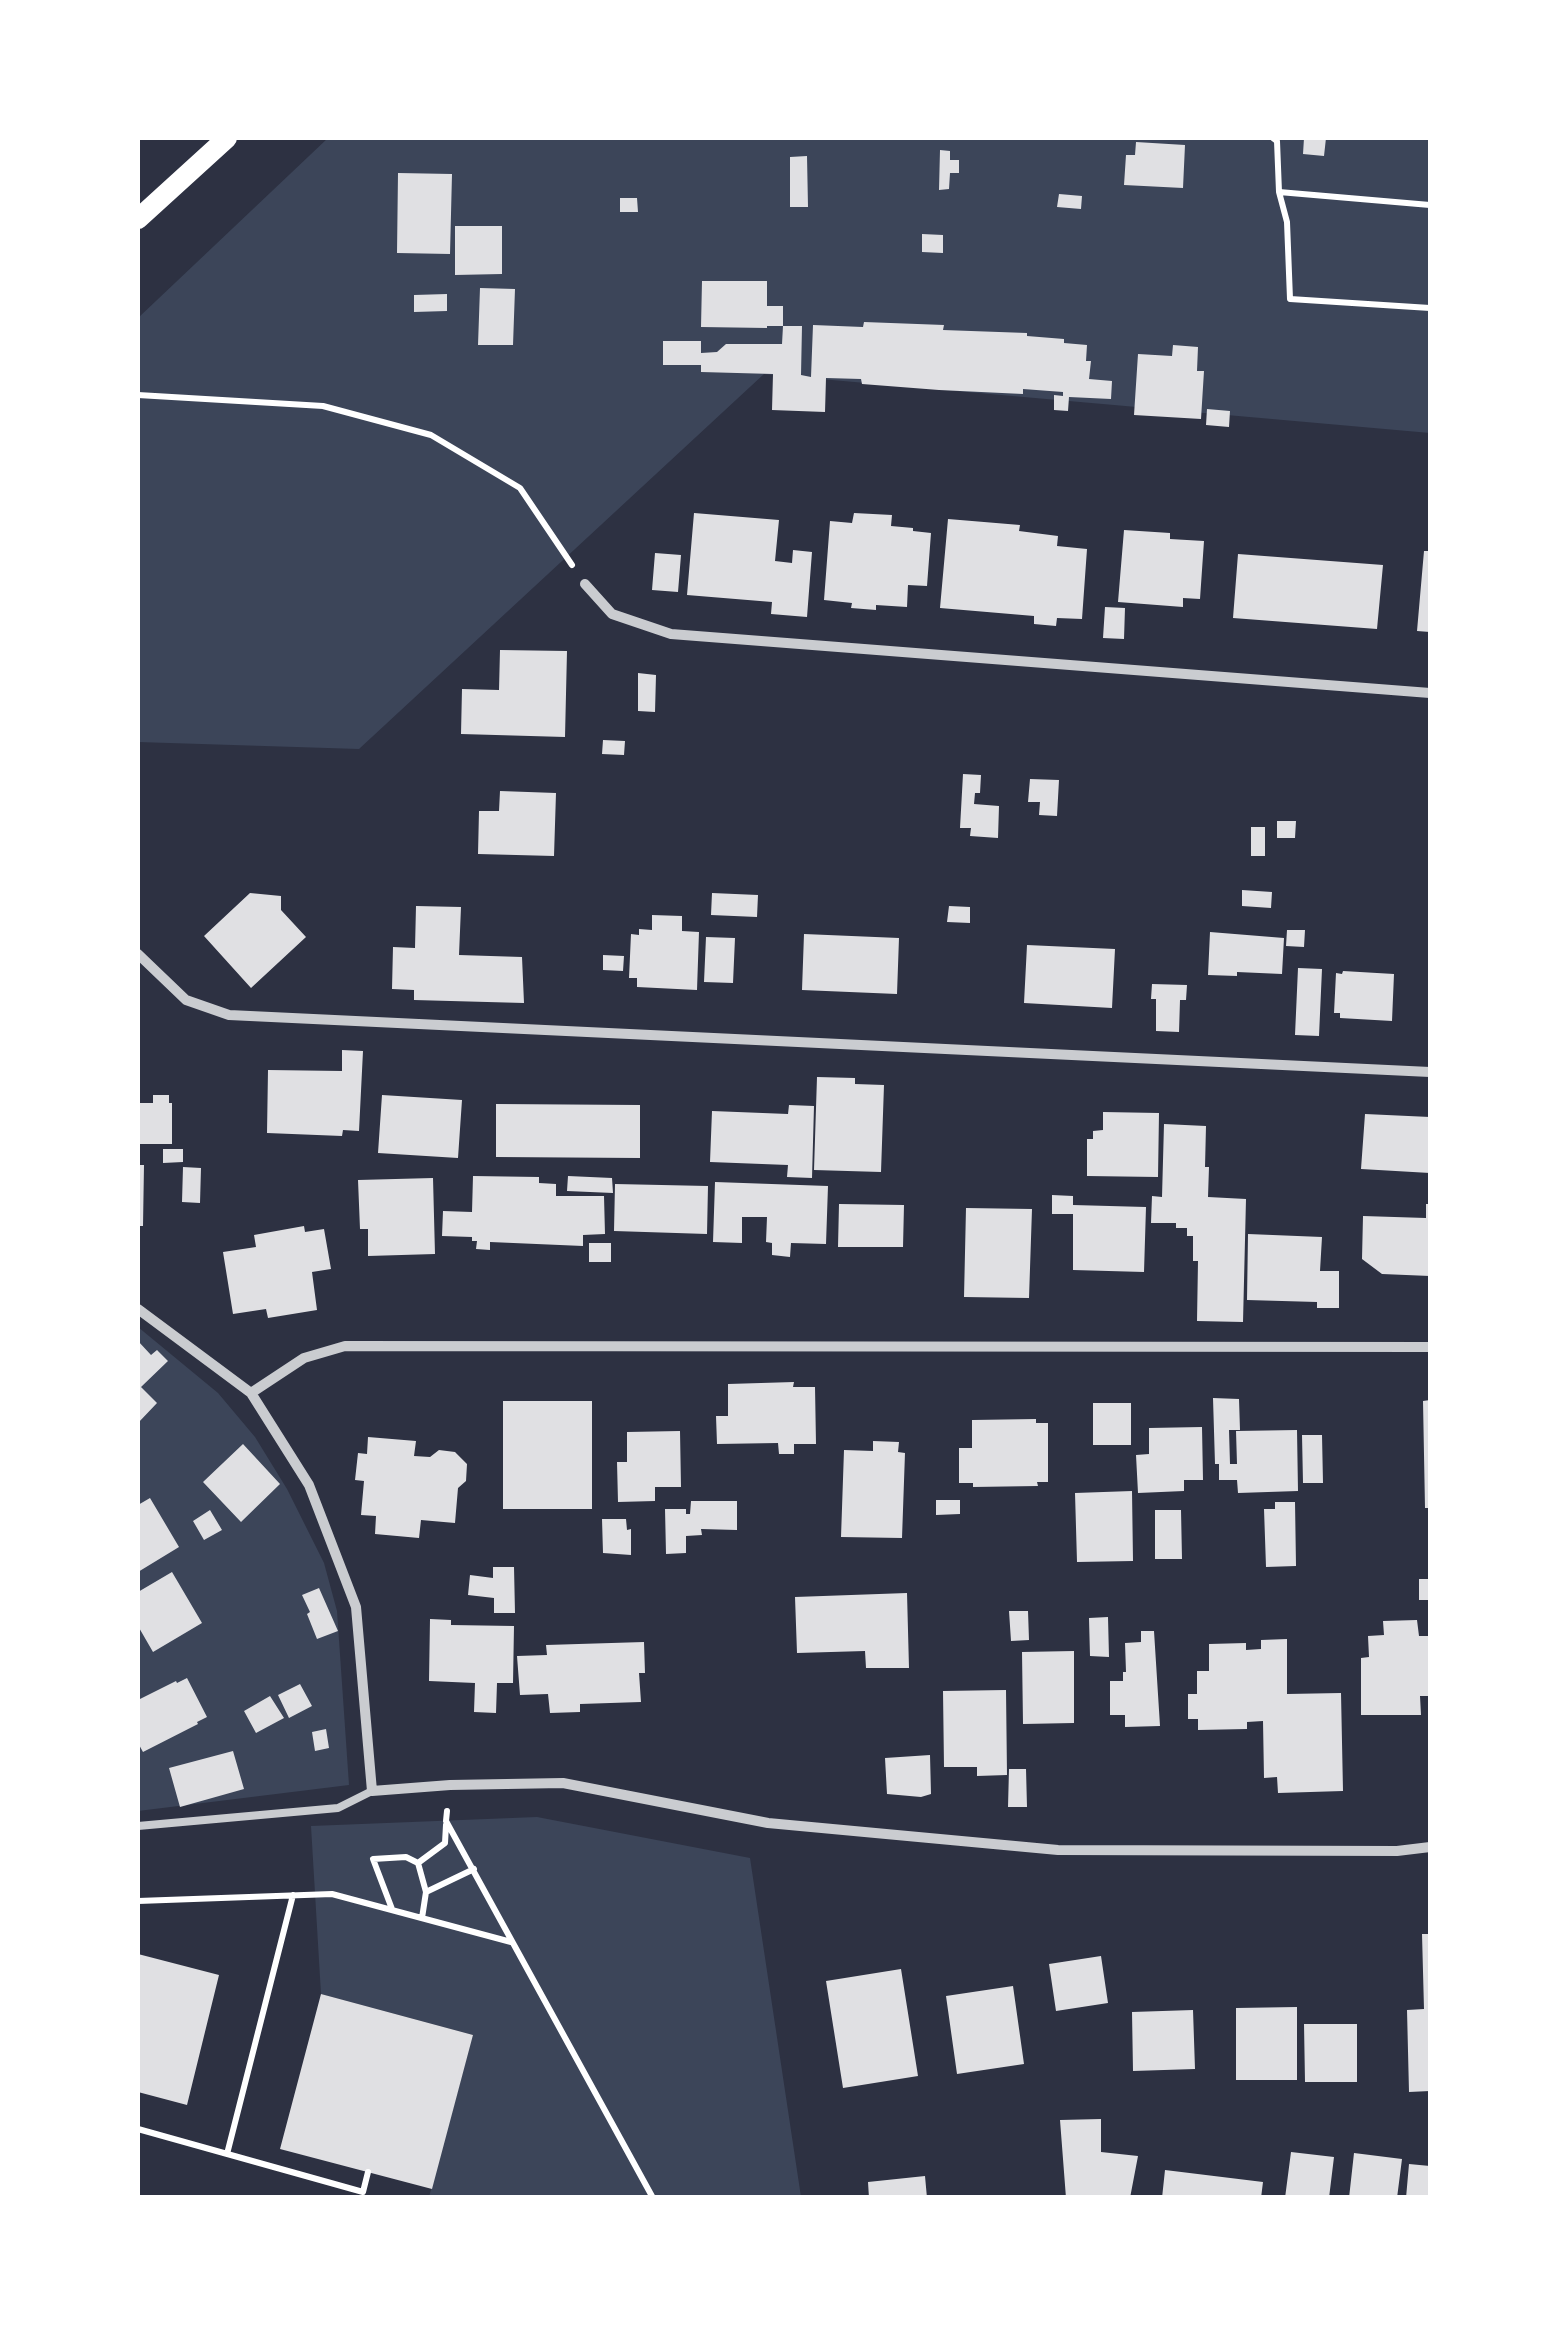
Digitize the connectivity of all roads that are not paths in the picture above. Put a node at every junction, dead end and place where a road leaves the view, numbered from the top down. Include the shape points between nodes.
1 (227, 138) edge
2 (138, 220) edge
3 (586, 584) road end
4 (1430, 692) edge
5 (138, 954) edge
6 (1430, 1072) edge
7 (138, 1309) edge
8 (1430, 1347) edge
9 (251, 1393) junction
10 (372, 1791) junction
11 (138, 1826) edge
12 (1430, 1848) edge

1 - 2 main road
3 - 4 street via 612,614 671,634
5 - 6 street via 186,1000 229,1015
7 - 9 street
8 - 9 street via 345,1346 304,1358
9 - 10 street via 308,1485 356,1607
10 - 11 lane via 338,1808
10 - 12 street via 563,1784 768,1824 1058,1850

